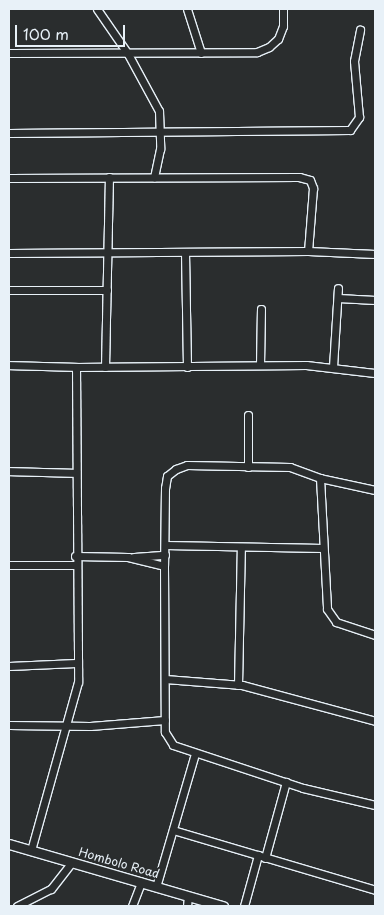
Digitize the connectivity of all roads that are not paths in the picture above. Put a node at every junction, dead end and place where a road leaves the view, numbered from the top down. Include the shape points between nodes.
1 (97, 9) edge
2 (187, 9) edge
3 (282, 9) edge
4 (360, 30) dead end
5 (9, 53) edge
6 (201, 53) junction
7 (128, 54) junction
8 (9, 133) edge
9 (161, 133) junction
10 (109, 176) junction
11 (154, 176) junction
12 (9, 178) edge
13 (108, 251) junction
14 (308, 251) junction
15 (185, 252) junction
16 (9, 253) edge
17 (375, 254) edge
18 (338, 288) dead end
19 (9, 290) edge
20 (107, 290) junction
21 (338, 298) junction
22 (375, 300) edge
23 (261, 309) dead end
24 (9, 365) edge
25 (260, 366) junction
26 (76, 367) junction
27 (105, 367) junction
28 (186, 367) junction
29 (333, 367) junction
30 (375, 373) edge
31 (248, 415) dead end
32 (248, 467) junction
33 (9, 470) edge
34 (76, 473) junction
35 (320, 478) junction
36 (375, 490) edge
37 (165, 546) junction
38 (241, 547) junction
39 (323, 548) junction
40 (164, 555) junction
41 (75, 556) junction
42 (128, 557) junction
43 (9, 565) edge
44 (75, 565) junction
45 (164, 566) junction
46 (375, 635) edge
47 (76, 664) junction
48 (9, 666) edge
49 (165, 679) junction
50 (238, 685) junction
51 (165, 720) junction
52 (375, 721) edge
53 (9, 726) edge
54 (64, 727) junction
55 (195, 754) junction
56 (286, 782) junction
57 (375, 806) edge
58 (173, 830) junction
59 (9, 844) edge
60 (31, 850) junction
61 (258, 855) junction
62 (265, 858) junction
63 (72, 862) junction
64 (140, 882) junction
65 (156, 886) junction
66 (375, 890) edge
67 (188, 902) edge
68 (17, 906) edge
69 (132, 906) edge
70 (222, 906) edge
71 (244, 906) edge

1 - 7 street
2 - 6 street
3 - 6 street via 278,39 269,48 257,52
4 - 9 street via 354,61 359,118 357,125 350,130
5 - 7 street
6 - 7 street
7 - 9 street via 159,111
8 - 9 street
9 - 11 street
10 - 11 street
10 - 12 street
10 - 13 street
11 - 14 street via 299,176 310,180
13 - 15 street
13 - 16 street
13 - 20 street
14 - 15 street
14 - 17 street
15 - 28 street
18 - 21 street
19 - 20 street
20 - 27 street
21 - 22 street
21 - 29 street
23 - 25 street
24 - 26 street
25 - 28 street
25 - 29 street
26 - 27 street
26 - 34 street
27 - 28 street
29 - 30 street
31 - 32 street
32 - 35 street via 290,467
32 - 37 street via 186,465 167,476
33 - 34 street
34 - 41 street
35 - 36 street
35 - 39 street
37 - 38 street
37 - 40 street
38 - 39 street
38 - 50 street
39 - 46 street via 327,609 336,622
40 - 42 street
40 - 45 street
41 - 42 street
41 - 44 street
42 - 45 street
43 - 44 street
44 - 47 street
45 - 49 street
47 - 48 street
47 - 54 street via 77,687
49 - 50 street
49 - 51 street
50 - 52 street
51 - 54 street
51 - 55 street via 165,732 173,745
53 - 54 street
54 - 60 street
55 - 56 street
55 - 58 street
56 - 57 street
56 - 62 street
58 - 61 street
58 - 65 street
59 - 60 street, Hombolo Road
60 - 63 street, Hombolo Road
61 - 62 street
61 - 71 street
62 - 66 street
63 - 64 street, Hombolo Road
63 - 68 street via 51,889
64 - 65 street, Hombolo Road
64 - 69 street
65 - 67 street, Hombolo Road
67 - 70 street, Hombolo Road

